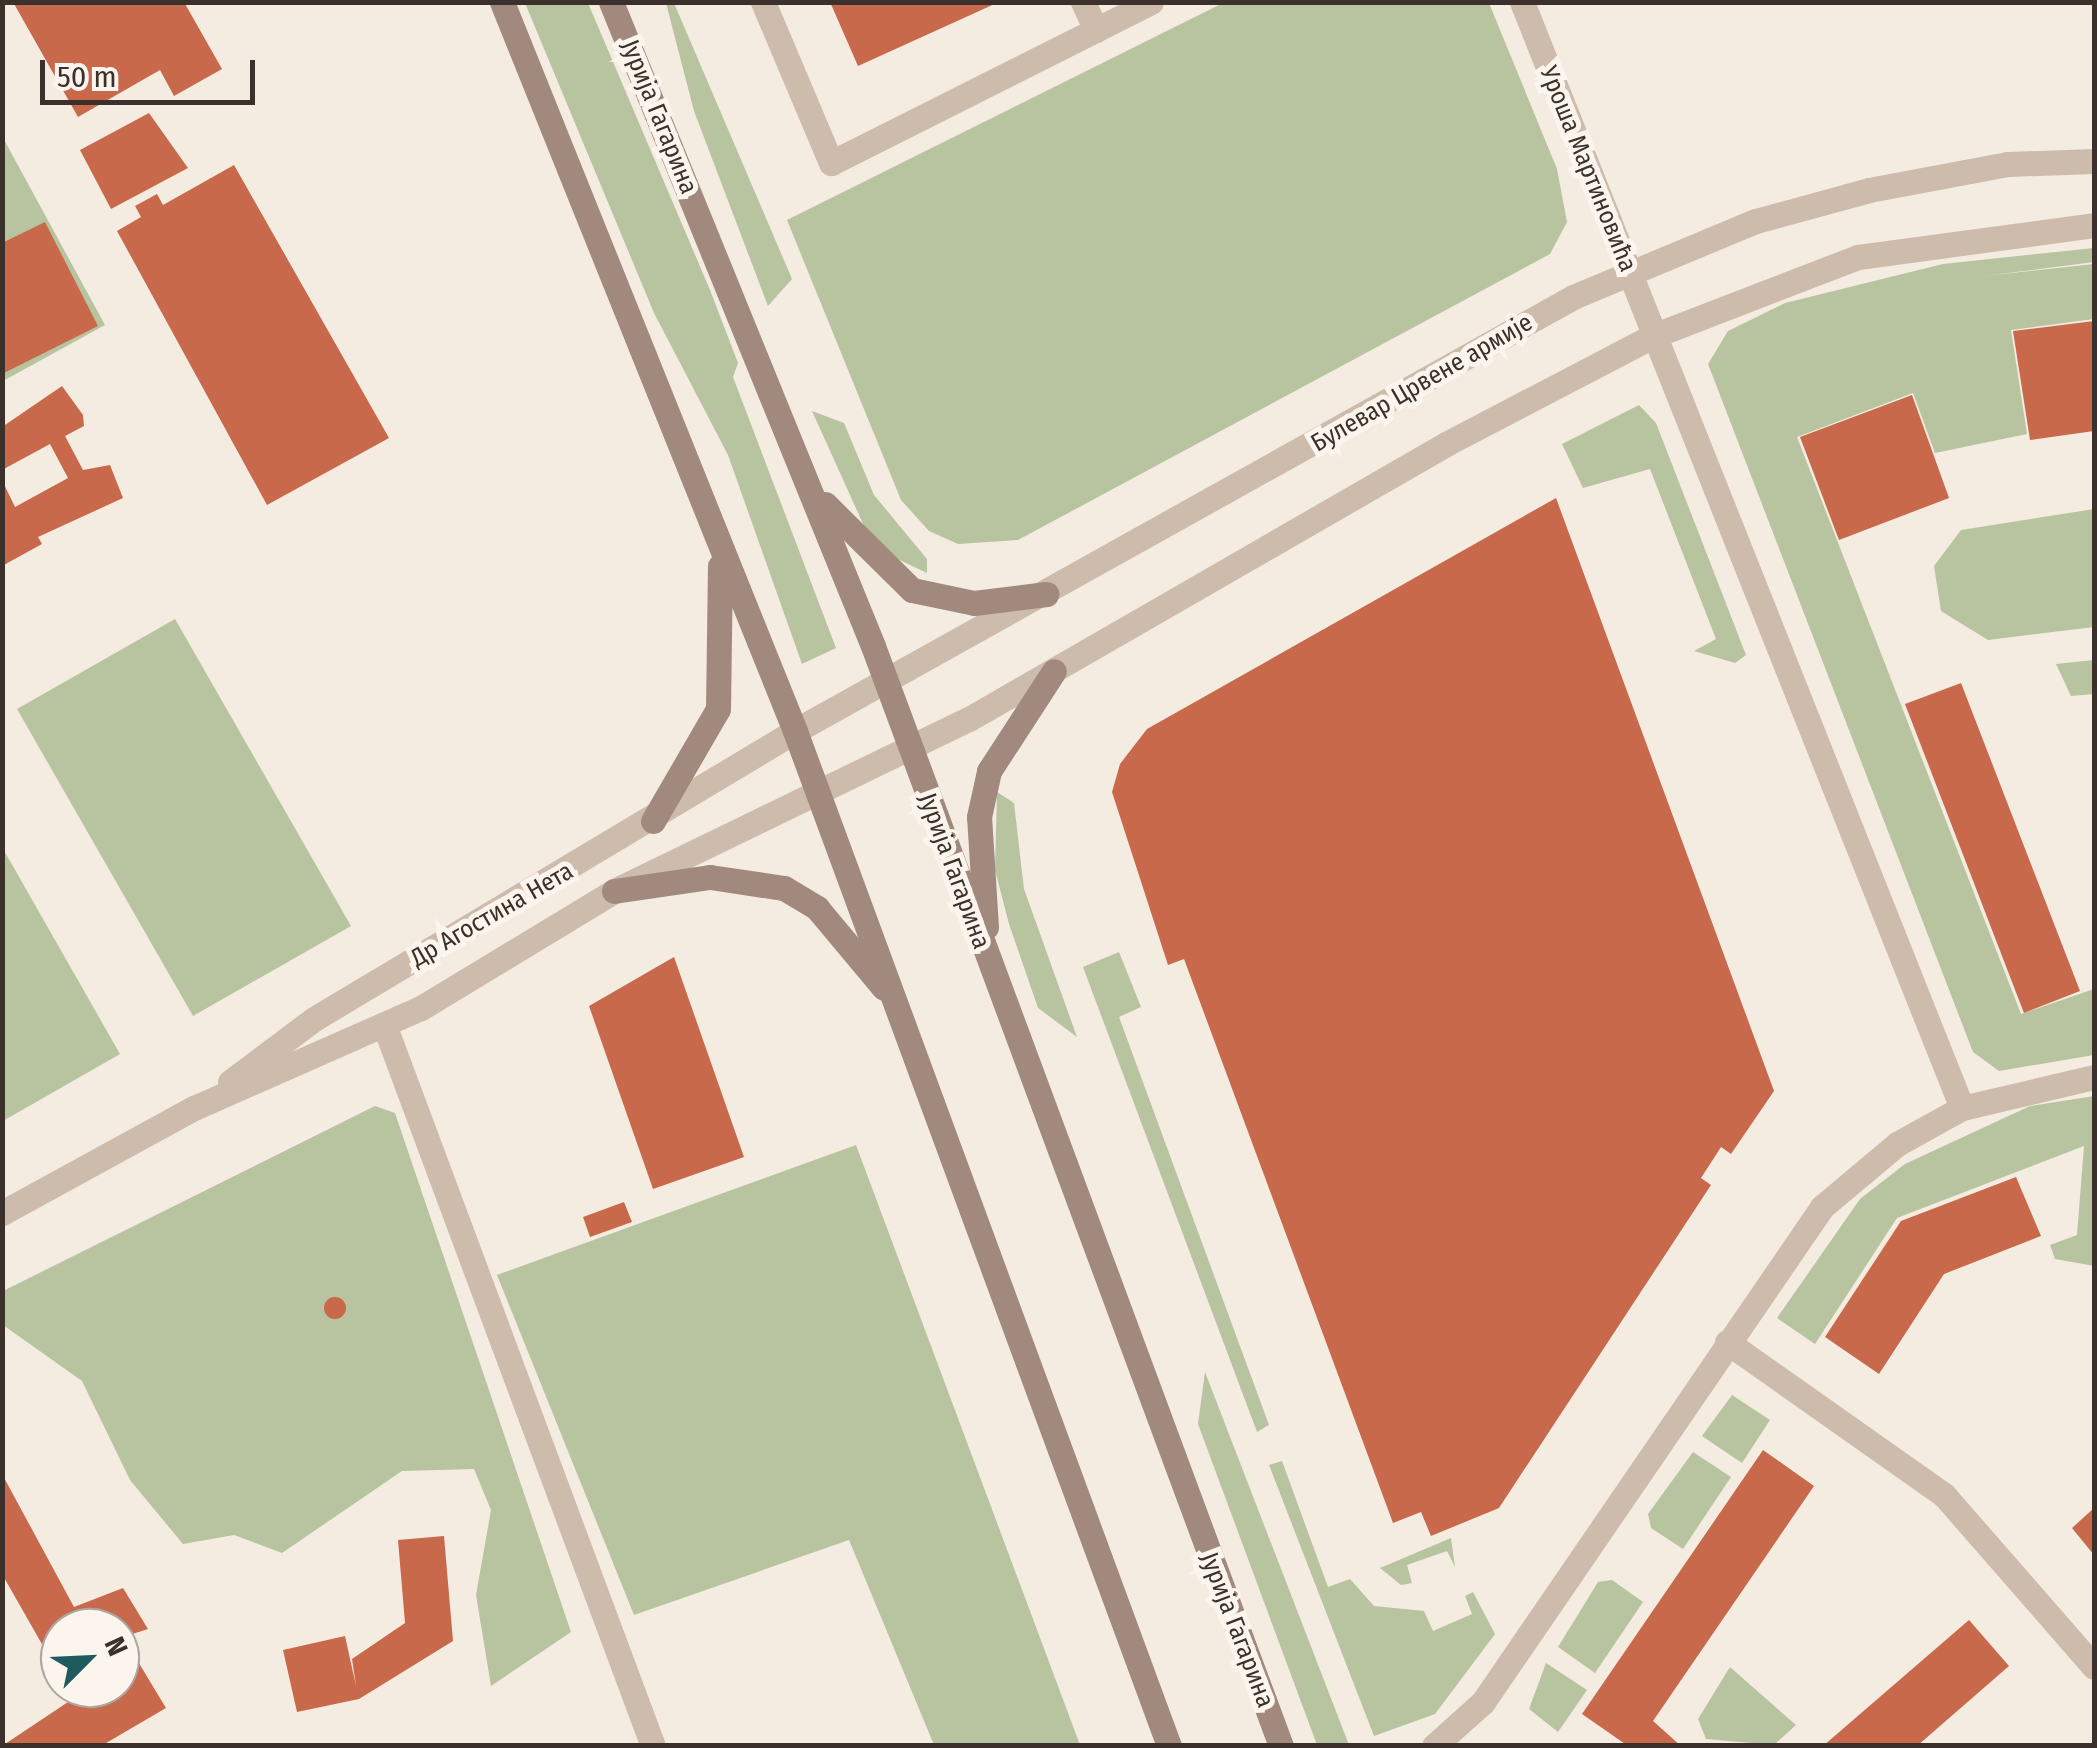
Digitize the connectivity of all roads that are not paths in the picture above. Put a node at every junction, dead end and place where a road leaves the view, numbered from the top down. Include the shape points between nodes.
1 (502, 2) edge
2 (611, 2) edge
3 (763, 2) edge
4 (1084, 2) edge
5 (1152, 2) edge
6 (1522, 2) edge
7 (1096, 30) junction
8 (2094, 161) edge
9 (2094, 224) edge
10 (1628, 270) junction
11 (1652, 336) junction
12 (806, 477) junction
13 (712, 522) junction
14 (1046, 594) junction
15 (1054, 671) junction
16 (886, 681) junction
17 (795, 731) junction
18 (909, 749) junction
19 (817, 790) junction
20 (653, 821) junction
21 (614, 891) junction
22 (990, 967) junction
23 (898, 1006) junction
24 (385, 1026) junction
25 (2094, 1077) edge
26 (194, 1108) junction
27 (1962, 1108) junction
28 (2, 1213) edge
29 (1726, 1342) junction
30 (2094, 1668) edge
31 (1466, 1739) edge
32 (653, 1746) edge
33 (1169, 1746) edge
34 (1281, 1746) edge
35 (1434, 1746) edge

1 - 13 main road
2 - 12 main road, Јурија Гагарина
3 - 7 street via 831,162
4 - 7 street
5 - 7 street
6 - 10 street, Уроша Мартиновића
8 - 10 street, Булевар Црвене армије via 1906,181 1756,222
9 - 11 street via 1858,257
10 - 11 street, Уроша Мартиновића
10 - 14 street, Булевар Црвене армије
11 - 15 street
11 - 27 street, Уроша Мартиновића
12 - 14 main road via 862,550 912,590 974,603
12 - 16 main road, Јурија Гагарина
13 - 17 main road
13 - 20 main road via 724,588 722,694
14 - 16 street, Булевар Црвене армије
15 - 18 street
15 - 22 main road via 996,753 983,793
16 - 17 street, Булевар Црвене армије
16 - 18 main road, Јурија Гагарина
17 - 19 main road
17 - 20 street, Др Агостина Нета
18 - 19 street
18 - 22 main road, Јурија Гагарина
19 - 21 street, Др Агостина Нета
19 - 23 main road
20 - 26 street, Др Агостина Нета via 314,1019
21 - 23 main road via 710,878 784,888 835,926
21 - 24 street, Др Агостина Нета
22 - 34 main road, Јурија Гагарина
23 - 33 main road
24 - 26 street, Др Агостина Нета
24 - 32 street
25 - 27 street
26 - 28 street, Др Агостина Нета
27 - 29 street via 1897,1144 1830,1200
29 - 30 street via 1944,1495
29 - 31 street
31 - 35 street

